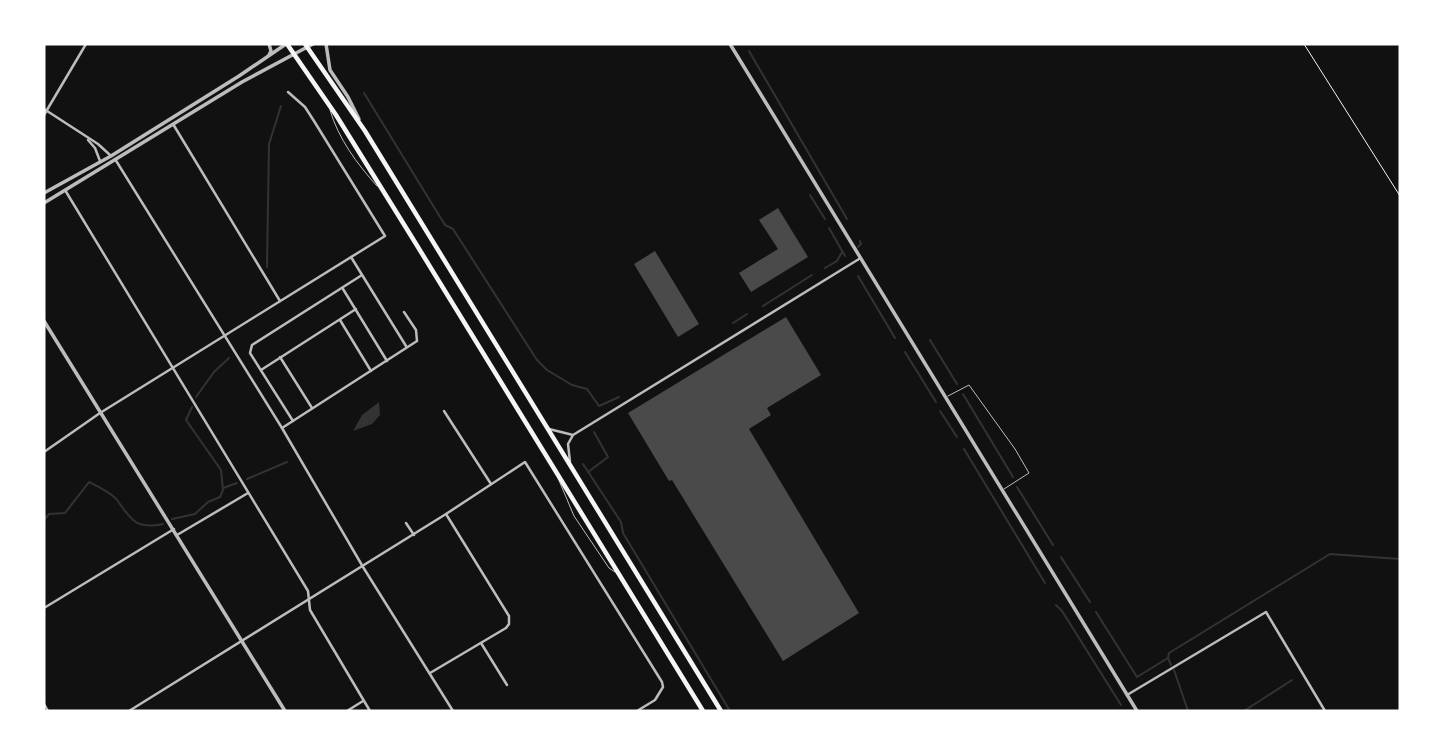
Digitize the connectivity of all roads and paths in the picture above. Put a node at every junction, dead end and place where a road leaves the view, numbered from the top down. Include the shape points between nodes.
1 (86, 44) edge
2 (269, 44) edge
3 (287, 44) edge
4 (313, 44) edge
5 (326, 44) edge
6 (730, 44) edge
7 (1304, 44) edge
8 (306, 46) edge
9 (294, 54) junction
10 (268, 57) junction
11 (288, 92) dead end
12 (45, 112) edge
13 (173, 124) junction
14 (365, 131) junction
15 (86, 137) junction
16 (111, 156) junction
17 (117, 160) junction
18 (100, 162) junction
19 (65, 190) junction
20 (44, 193) edge
21 (1400, 196) edge
22 (44, 203) edge
23 (351, 257) junction
24 (859, 259) junction
25 (362, 275) junction
26 (342, 288) junction
27 (280, 301) junction
28 (356, 309) junction
29 (404, 312) dead end
30 (339, 320) junction
31 (44, 321) edge
32 (225, 336) junction
33 (407, 348) junction
34 (280, 357) junction
35 (387, 361) junction
36 (173, 369) junction
37 (261, 370) junction
38 (371, 371) junction
39 (945, 397) junction
40 (312, 409) junction
41 (444, 411) dead end
42 (100, 413) junction
43 (292, 421) junction
44 (282, 428) junction
45 (548, 429) junction
46 (573, 435) junction
47 (44, 452) edge
48 (570, 465) junction
49 (491, 484) junction
50 (1002, 490) junction
51 (248, 493) junction
52 (446, 514) junction
53 (406, 523) dead end
54 (174, 529) junction
55 (177, 535) junction
56 (414, 535) junction
57 (363, 567) junction
58 (309, 599) junction
59 (44, 608) edge
60 (242, 642) junction
61 (481, 643) junction
62 (430, 673) junction
63 (507, 685) dead end
64 (1127, 695) junction
65 (363, 701) junction
66 (44, 704) edge
67 (48, 711) edge
68 (129, 711) edge
69 (285, 711) edge
70 (347, 711) edge
71 (370, 711) edge
72 (453, 711) edge
73 (637, 711) edge
74 (703, 711) edge
75 (721, 711) edge
76 (1137, 711) edge
77 (1325, 711) edge

1 - 12 street
2 - 10 street
3 - 9 highway
3 - 10 street
4 - 8 street
5 - 14 street via 330,70
6 - 24 street
7 - 21 path
8 - 9 street
8 - 14 highway
9 - 13 street
9 - 74 highway via 387,196
10 - 16 street
11 - 23 street via 305,107 385,236
12 - 15 street
13 - 17 street
13 - 27 street
14 - 45 highway
15 - 16 street
15 - 18 street
16 - 17 street
16 - 18 street
17 - 19 street
17 - 32 street
18 - 20 street
19 - 22 street
19 - 36 street
23 - 25 street
23 - 27 street
24 - 39 street
24 - 46 street
25 - 26 street
25 - 33 street
26 - 28 street
26 - 37 street via 252,345 250,354
27 - 32 street
28 - 30 street
28 - 35 street
29 - 33 street via 418,337
30 - 34 street
30 - 38 street
31 - 42 street
32 - 36 street
32 - 44 street
33 - 35 street
34 - 37 street
34 - 40 street
35 - 38 street
36 - 42 street
36 - 51 street
37 - 43 street
38 - 40 street
39 - 50 street
39 - 50 lane via 970,384 1015,449 1028,473
40 - 43 street
41 - 49 street
42 - 47 street
42 - 54 street
43 - 44 street
44 - 57 street
45 - 46 street
45 - 48 highway
46 - 48 street via 568,444
48 - 75 highway
49 - 52 street
49 - 73 street via 524,462 663,687 655,700
50 - 64 street
51 - 55 street
51 - 58 street
52 - 56 street
52 - 61 street via 509,616 506,628
53 - 56 street
54 - 55 street
54 - 59 street
55 - 60 street
56 - 57 street
57 - 58 street
57 - 62 street
58 - 60 street
58 - 65 street via 310,610
60 - 68 street
60 - 69 street
61 - 62 street
61 - 63 street
62 - 72 street
64 - 76 street
64 - 77 street via 1266,612
65 - 70 street
65 - 71 street
66 - 67 street

